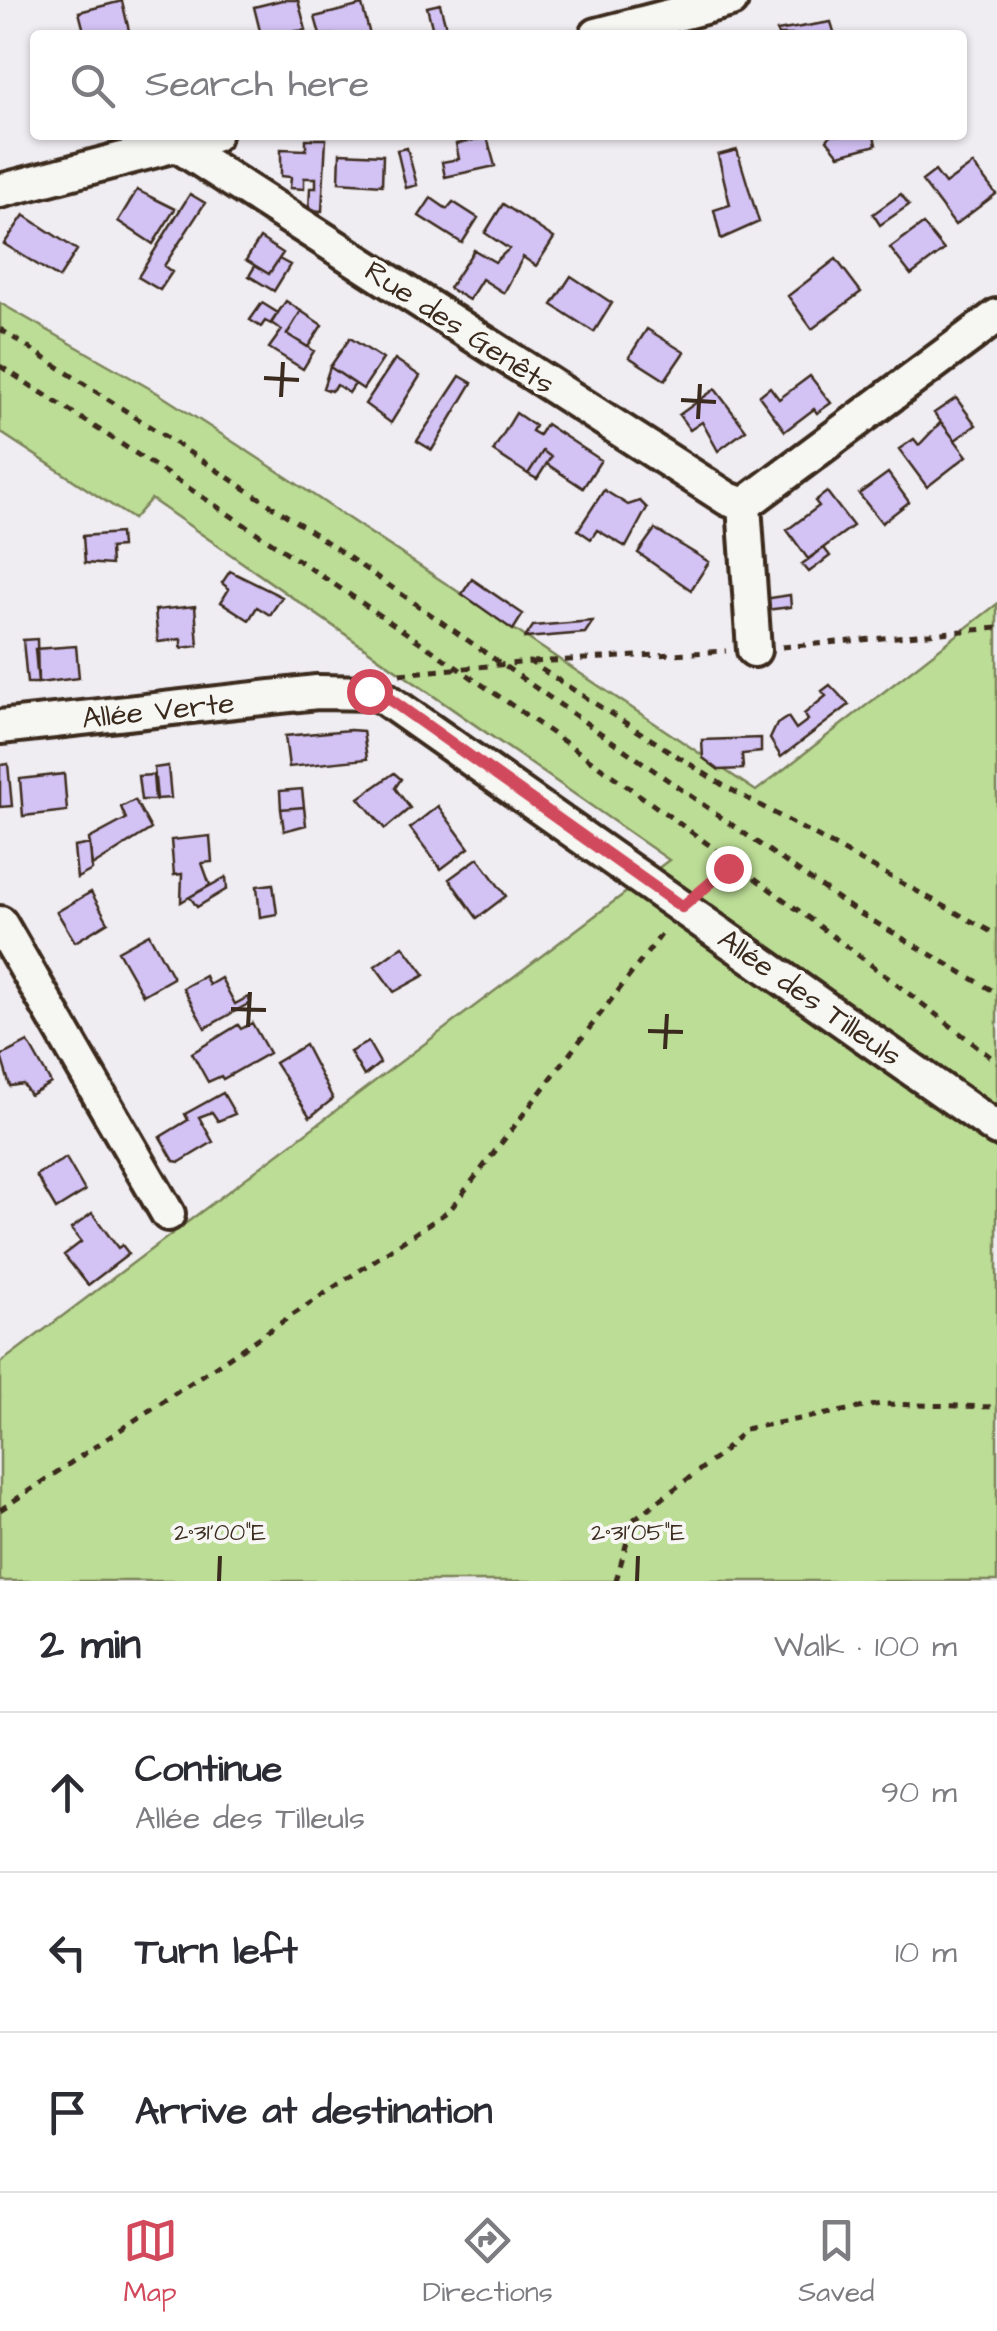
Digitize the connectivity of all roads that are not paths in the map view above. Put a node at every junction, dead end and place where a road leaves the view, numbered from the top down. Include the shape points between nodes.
1 (732, 0) edge
2 (616, 30) edge
3 (196, 140) edge
4 (177, 145) junction
5 (0, 191) edge
6 (997, 316) edge
7 (744, 505) junction
8 (754, 650) dead end
9 (369, 691) joint
10 (0, 728) edge
11 (0, 923) edge
12 (997, 1130) edge
13 (168, 1214) dead end

1 - 2 street
3 - 4 street
4 - 5 street
4 - 7 street, Rue des Genêts
6 - 7 street
7 - 8 street
9 - 10 street, Allée Verte
9 - 12 street, Allée des Tilleuls via 385,696
11 - 13 street

